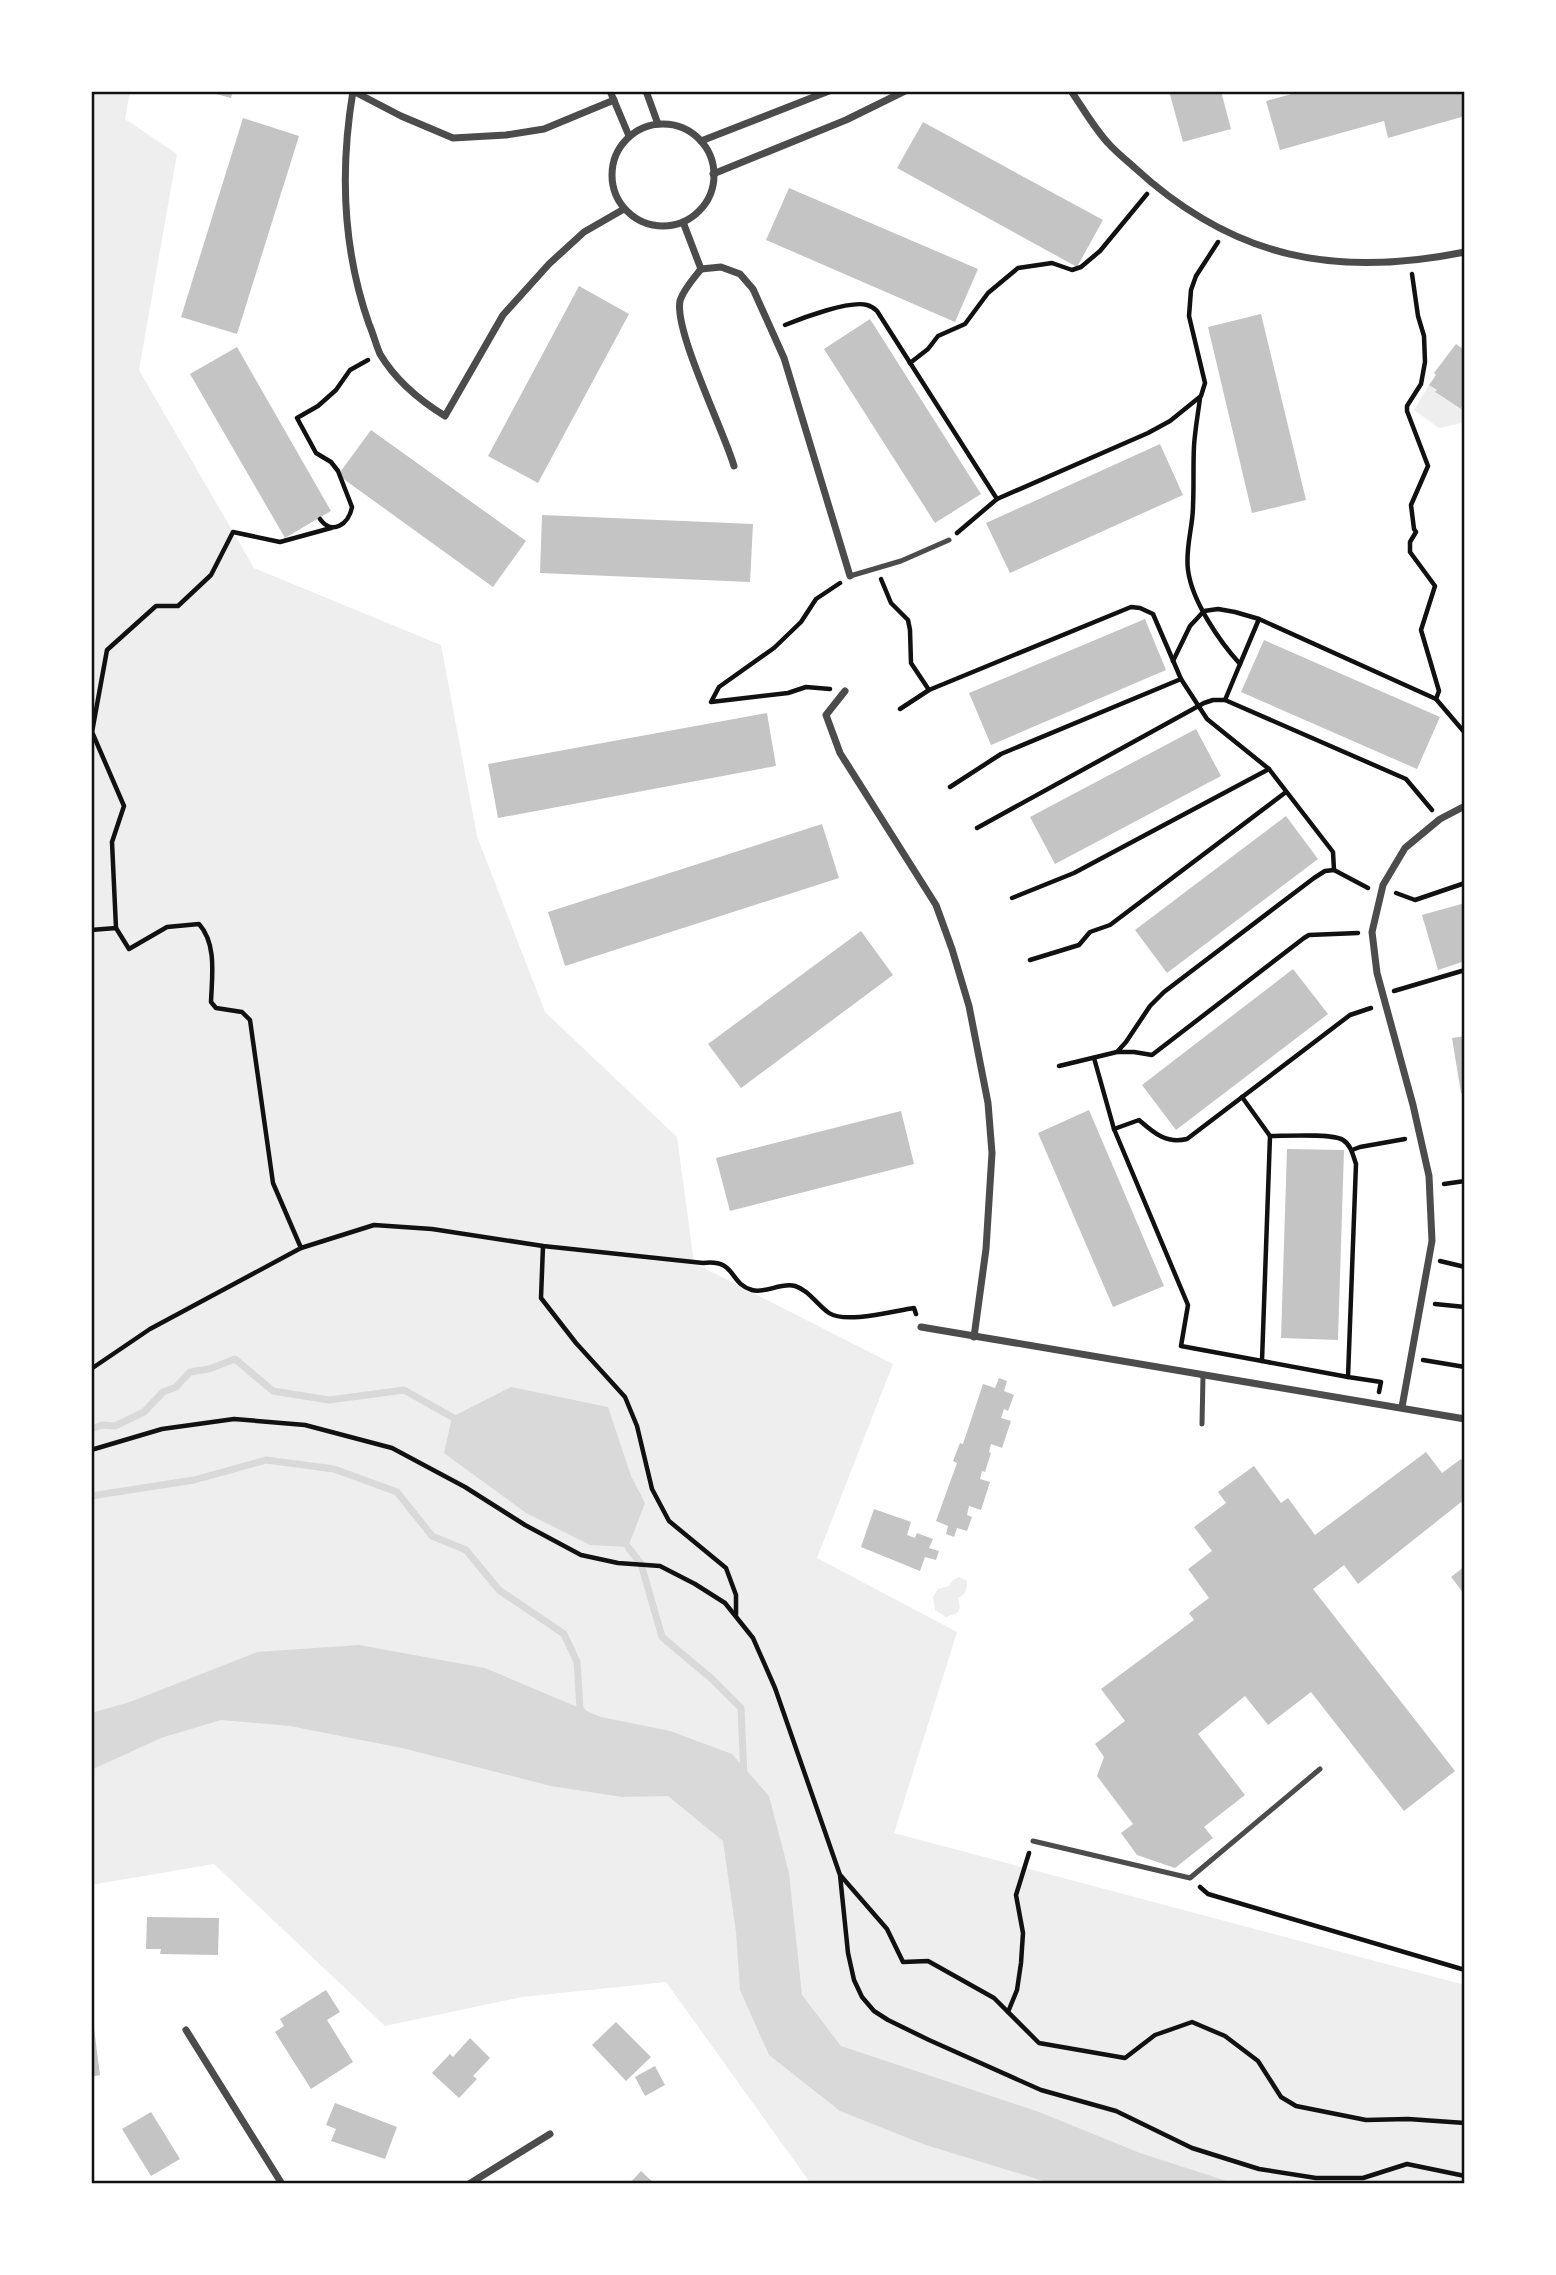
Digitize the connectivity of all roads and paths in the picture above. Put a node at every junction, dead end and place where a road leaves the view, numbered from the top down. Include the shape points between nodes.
1 (610, 91) edge
2 (646, 91) edge
3 (829, 91) edge
4 (905, 91) edge
5 (1070, 91) edge
6 (614, 100) junction
7 (658, 124) junction
8 (629, 136) junction
9 (701, 141) junction
10 (713, 174) junction
11 (1154, 186) junction
12 (624, 209) junction
13 (682, 222) junction
14 (1224, 232) junction
15 (1465, 252) edge
16 (1410, 261) junction
17 (701, 269) junction
18 (772, 330) junction
19 (380, 353) junction
20 (910, 363) junction
21 (1200, 398) junction
22 (734, 466) dead end
23 (997, 499) junction
24 (320, 519) dead end
25 (331, 528) junction
26 (949, 540) joint
27 (876, 568) junction
28 (850, 576) junction
29 (1204, 611) junction
30 (1259, 620) junction
31 (1173, 661) junction
32 (1240, 664) junction
33 (1181, 679) junction
34 (806, 687) dead end
35 (929, 690) junction
36 (845, 691) dead end
37 (1436, 699) junction
38 (1225, 700) junction
39 (1199, 707) junction
40 (900, 709) dead end
41 (1465, 733) edge
42 (1269, 769) junction
43 (950, 787) dead end
44 (1286, 792) junction
45 (1465, 806) edge
46 (1440, 818) junction
47 (977, 828) dead end
48 (1334, 870) junction
49 (1465, 884) edge
50 (1381, 891) junction
51 (1012, 898) dead end
52 (116, 928) junction
53 (91, 930) edge
54 (1372, 932) junction
55 (1030, 960) dead end
56 (1465, 970) edge
57 (1383, 995) junction
58 (1386, 1004) junction
59 (1117, 1052) junction
60 (1094, 1058) junction
61 (1059, 1066) dead end
62 (1242, 1097) junction
63 (1114, 1129) junction
64 (1270, 1136) junction
65 (1420, 1137) junction
66 (1352, 1150) junction
67 (1465, 1181) edge
68 (1429, 1186) junction
69 (543, 1246) junction
70 (301, 1248) junction
71 (1429, 1259) junction
72 (1465, 1266) edge
73 (1422, 1303) junction
74 (1465, 1307) edge
75 (921, 1327) joint
76 (974, 1337) junction
77 (1412, 1358) junction
78 (1262, 1361) junction
79 (1465, 1367) edge
80 (91, 1369) edge
81 (1203, 1376) junction
82 (1348, 1377) junction
83 (1377, 1404) junction
84 (1402, 1408) junction
85 (1465, 1419) edge
86 (1202, 1424) dead end
87 (91, 1450) edge
88 (736, 1616) junction
89 (1320, 1769) dead end
90 (1033, 1841) joint
91 (840, 1875) junction
92 (1190, 1878) junction
93 (1465, 1970) edge
94 (1008, 2012) junction
95 (186, 2030) dead end
96 (1465, 2123) edge
97 (550, 2134) dead end
98 (1465, 2176) edge
99 (282, 2184) edge
100 (469, 2184) edge

1 - 6 street
2 - 7 street
3 - 9 street
4 - 10 street
5 - 11 street via 1107,142
6 - 8 street
6 - 19 street via 544,129 453,138 353,91 346,224 361,298
7 - 8 street
7 - 9 street via 682,128
8 - 12 street via 619,149 611,180
9 - 10 street via 710,155
10 - 13 street via 707,201
11 - 14 street
11 - 20 path via 1082,267 1072,270 1052,263 1018,268 988,293 965,324 939,336
12 - 13 street via 651,225
12 - 19 street via 584,232 503,315 445,416 418,399
13 - 17 street
14 - 16 street via 1277,252 1319,260
14 - 21 path via 1191,290 1189,316 1205,383
15 - 16 street
16 - 37 path via 1426,362 1407,411 1428,466 1411,505 1416,532 1410,552 1435,586 1421,629 1438,691
17 - 18 street via 721,267 740,274 753,289
17 - 22 street via 680,300 681,321
18 - 20 path via 836,309 869,305
18 - 28 street
19 - 25 path via 350,370 328,398 297,418 316,453 331,462 348,492 350,515
20 - 23 path
21 - 23 path via 1148,433
21 - 29 path via 1188,560 1194,592
23 - 26 path
24 - 25 path
25 - 52 path via 280,542 233,532 211,575 178,606 156,606 107,650 92,732 124,806 112,842
26 - 27 lane
27 - 28 lane
27 - 35 path via 891,603 908,620 911,663
28 - 34 path via 816,599 801,622 774,648 719,687 711,702
29 - 30 path via 1218,609
29 - 31 path via 1190,626
29 - 32 path via 1224,647
30 - 32 path
30 - 37 path
31 - 33 path
31 - 35 path via 1153,614 1131,607
32 - 38 path
33 - 39 path
33 - 43 path via 1001,754
35 - 40 path
36 - 76 street via 826,715 830,728 840,753 936,905 977,1046 992,1153
37 - 41 path
38 - 39 path
38 - 46 path via 1406,779
39 - 42 path via 1207,719
39 - 47 path
42 - 44 path
42 - 51 path via 1074,873
44 - 48 path via 1332,852
44 - 55 path via 1110,925 1090,932 1079,945
45 - 46 street
46 - 50 street via 1405,848
48 - 50 path
48 - 59 path via 1314,878 1164,992
49 - 50 path via 1415,900
50 - 54 street
52 - 53 path
52 - 70 path via 129,949 167,927 199,924 209,935 211,1002 216,1008 242,1012 250,1020 273,1183
54 - 57 street
54 - 59 path via 1309,935 1152,1055
56 - 57 path
57 - 58 street
58 - 62 path via 1350,1015
58 - 65 street
59 - 60 path
60 - 61 path
60 - 63 path
62 - 63 path via 1187,1139 1168,1141 1139,1120
62 - 64 path
63 - 78 path via 1188,1305 1181,1346
64 - 66 path via 1332,1136
64 - 78 path
65 - 66 path
65 - 68 street
66 - 82 path via 1356,1164
67 - 68 path
68 - 71 street via 1433,1241
69 - 70 path via 374,1225
69 - 75 path via 716,1261 754,1291 791,1285 842,1319 914,1308
69 - 88 path via 541,1297 625,1397 652,1489 669,1521 726,1568 736,1595
70 - 80 path via 150,1329
71 - 72 path
71 - 73 street
73 - 74 path
73 - 77 street
75 - 76 street
76 - 81 street
77 - 79 path
77 - 84 street
78 - 82 path
81 - 83 street
81 - 86 lane
82 - 83 path via 1381,1382
83 - 84 street
84 - 85 street
87 - 88 path via 162,1429 234,1419 305,1425 392,1448 581,1555 660,1566 725,1603
88 - 91 path via 752,1638 775,1688
89 - 92 lane
90 - 92 lane
90 - 94 path via 1016,1895 1022,1953 1017,1990
91 - 94 path via 887,1928 903,1962 928,1961 994,1998
91 - 98 path via 848,1953 862,1997 888,2020 929,2040 1041,2090 1116,2111 1192,2148 1259,2169 1316,2178 1363,2178 1407,2164
92 - 93 path via 1208,1895
94 - 96 path via 1039,2043 1125,2058 1155,2035 1192,2022 1225,2036 1258,2061 1281,2097 1296,2106 1366,2120
95 - 99 street
97 - 100 street

